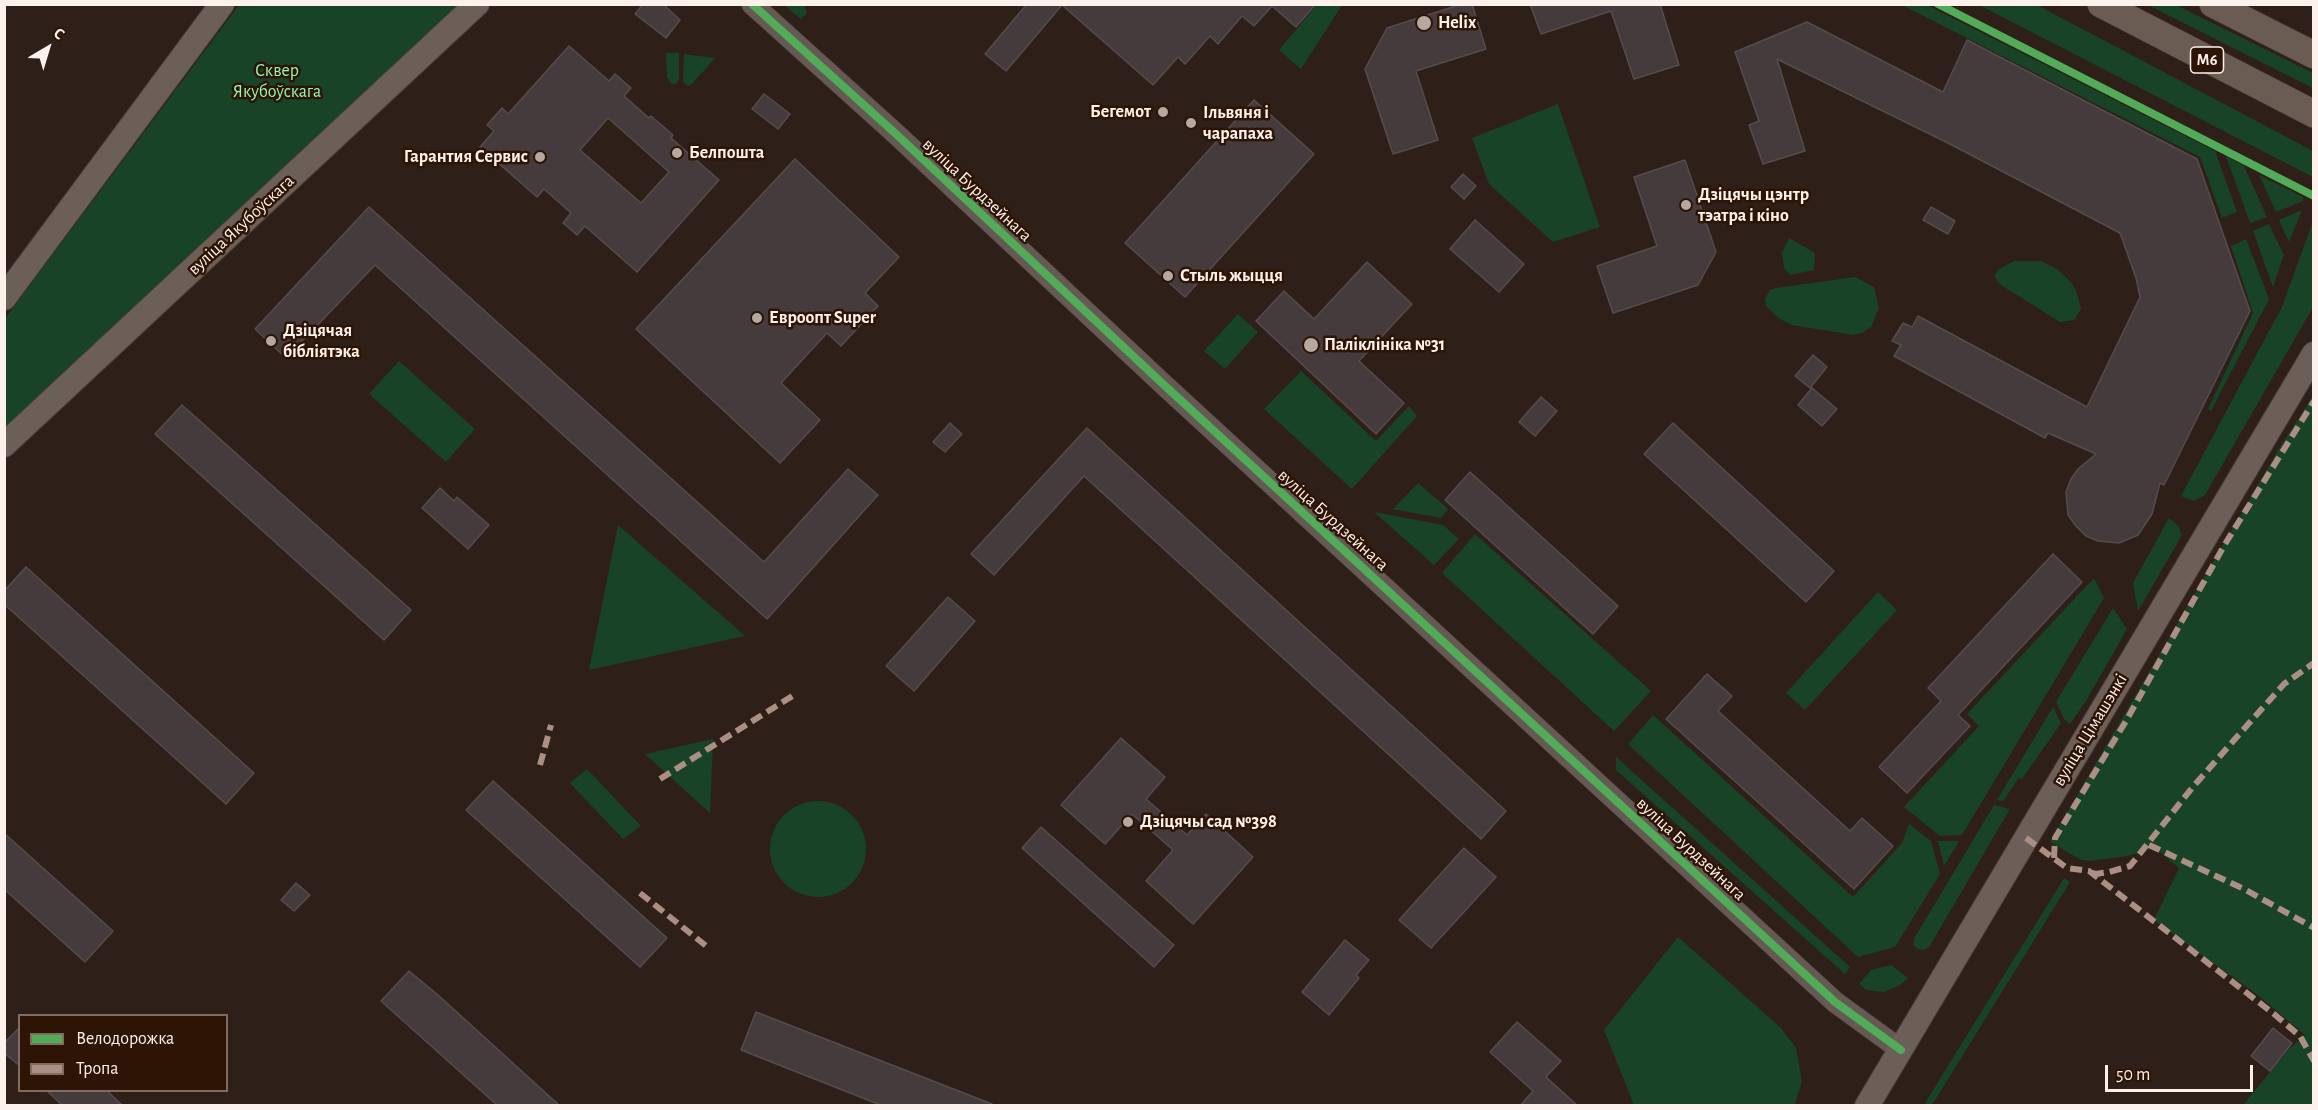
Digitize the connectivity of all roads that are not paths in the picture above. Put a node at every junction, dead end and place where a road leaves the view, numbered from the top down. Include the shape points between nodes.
1 (222, 4) edge
2 (477, 4) edge
3 (752, 4) edge
4 (2101, 4) edge
5 (2213, 4) edge
6 (2313, 55) edge
7 (2313, 114) edge
8 (4, 298) edge
9 (2313, 354) edge
10 (4, 445) edge
11 (1900, 1050) junction
12 (1868, 1106) edge

1 - 8 main road
2 - 10 main road, вуліца Якубоўскага
3 - 11 street, вуліца Бурдзейнага via 1835,1002
4 - 7 main road, М6
5 - 6 main road
9 - 11 main road, вуліца Цімашэнкі
11 - 12 main road, вуліца Цімашэнкі

